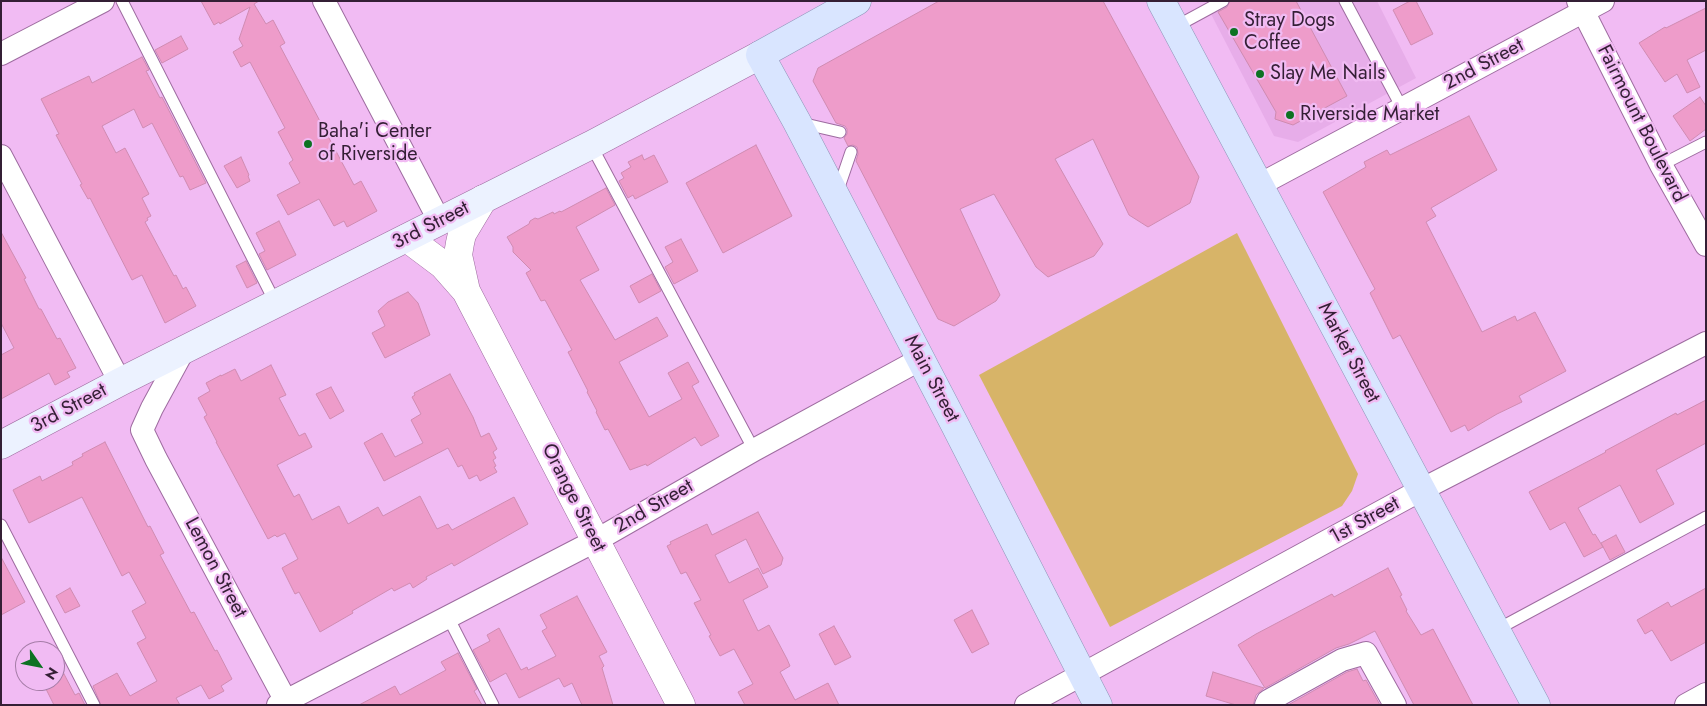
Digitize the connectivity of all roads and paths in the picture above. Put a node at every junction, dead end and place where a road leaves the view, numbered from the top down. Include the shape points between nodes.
1 (104, 1) edge
2 (122, 1) edge
3 (324, 1) edge
4 (857, 1) edge
5 (1162, 1) edge
6 (1223, 1) edge
7 (1345, 1) edge
8 (1603, 1) edge
9 (1580, 6) edge
10 (1175, 27) junction
11 (1, 54) edge
12 (760, 55) junction
13 (1402, 108) junction
14 (797, 122) junction
15 (840, 132) dead end
16 (1706, 142) edge
17 (591, 145) junction
18 (851, 152) dead end
19 (1, 156) edge
20 (1661, 166) junction
21 (1259, 186) junction
22 (836, 197) junction
23 (483, 199) junction
24 (440, 222) junction
25 (407, 238) junction
26 (1706, 246) edge
27 (466, 291) junction
28 (276, 304) junction
29 (1706, 343) edge
30 (183, 351) junction
31 (921, 359) junction
32 (120, 382) junction
33 (1, 445) edge
34 (754, 450) junction
35 (1422, 490) junction
36 (1706, 517) edge
37 (1, 525) edge
38 (595, 541) junction
39 (448, 617) junction
40 (1496, 630) junction
41 (1082, 674) junction
42 (1706, 694) edge
43 (284, 703) edge
44 (94, 705) edge
45 (493, 705) edge
46 (681, 705) edge
47 (1026, 705) edge
48 (1098, 705) edge
49 (1266, 705) edge
50 (1395, 705) edge
51 (1536, 705) edge
52 (1686, 705) edge

1 - 11 street
2 - 28 lane
3 - 24 street
4 - 12 main road, 3rd Street
5 - 10 main road, Market Street
6 - 10 lane
7 - 13 lane
8 - 9 street, 2nd Street
9 - 13 street, 2nd Street
9 - 20 street, Fairmount Boulevard
10 - 21 main road, Market Street
12 - 14 main road, Main Street
12 - 17 main road, 3rd Street
13 - 21 street, 2nd Street
14 - 15 lane
14 - 22 main road, Main Street
16 - 20 lane
17 - 23 main road, 3rd Street
17 - 34 lane
18 - 22 lane
19 - 32 street
20 - 26 street, Fairmount Boulevard
21 - 35 main road, Market Street
22 - 31 main road, Main Street
23 - 24 main road, 3rd Street
23 - 27 street, Orange Street via 460,243 458,255
24 - 25 main road, 3rd Street
25 - 27 street, Orange Street via 443,265
25 - 28 main road, 3rd Street
27 - 38 street, Orange Street
28 - 30 main road, 3rd Street
29 - 35 street, 1st Street
30 - 32 main road, 3rd Street
30 - 43 street, Lemon Street via 142,430
31 - 34 street, 2nd Street
31 - 41 main road, Main Street
32 - 33 main road, 3rd Street
34 - 38 street, 2nd Street
35 - 40 main road, Market Street
35 - 41 street, 1st Street
36 - 40 lane
37 - 44 lane
38 - 39 street, 2nd Street
38 - 46 street, Orange Street
39 - 43 street, 2nd Street
39 - 45 lane
40 - 51 main road, Market Street
41 - 47 street, 1st Street
41 - 48 main road, Main Street
42 - 52 street
49 - 50 street via 1342,660 1366,653

